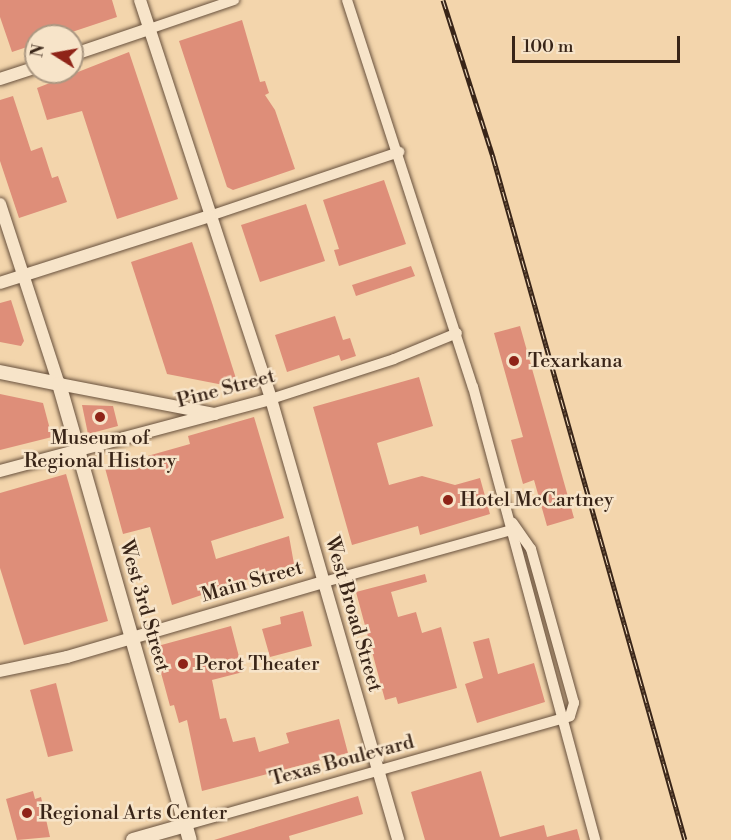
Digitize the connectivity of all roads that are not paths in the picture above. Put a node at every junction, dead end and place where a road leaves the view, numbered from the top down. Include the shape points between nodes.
1 (140, 0) edge
2 (234, 0) edge
3 (347, 0) edge
4 (149, 29) junction
5 (84, 51) edge
6 (24, 71) edge
7 (0, 79) edge
8 (399, 152) junction
9 (0, 204) edge
10 (210, 216) junction
11 (23, 275) junction
12 (0, 283) edge
13 (457, 333) junction
14 (0, 372) edge
15 (59, 384) junction
16 (270, 399) junction
17 (215, 414) junction
18 (80, 448) junction
19 (0, 471) edge
20 (515, 529) junction
21 (324, 582) junction
22 (133, 638) junction
23 (0, 671) edge
24 (562, 720) junction
25 (378, 772) junction
26 (186, 825) junction
27 (133, 840) edge
28 (190, 840) edge
29 (398, 840) edge
30 (595, 840) edge

1 - 4 street, West Broad Street
2 - 4 street
3 - 8 street
4 - 5 street
4 - 10 street, West Broad Street
6 - 7 street
8 - 10 street
8 - 13 street
9 - 11 street
10 - 11 street
10 - 16 street, West Broad Street
11 - 12 street
11 - 15 street
13 - 16 street, Pine Street via 394,359
13 - 20 street
14 - 15 main road
15 - 17 street
15 - 18 main road, West 3rd Street
16 - 17 street, Pine Street
16 - 21 street, West Broad Street
17 - 18 street, Pine Street
18 - 19 street, Pine Street
18 - 22 main road, West 3rd Street
20 - 21 street, Main Street
20 - 24 street via 513,547
20 - 24 street via 531,549 574,704 570,716
21 - 22 street, Main Street
21 - 25 street, West Broad Street
22 - 23 street, Main Street
22 - 26 main road, West 3rd Street
24 - 25 street, Texas Boulevard
24 - 30 street
25 - 26 street, Texas Boulevard
25 - 29 street, West Broad Street
26 - 27 main road, Texas Boulevard
26 - 28 main road, West 3rd Street

